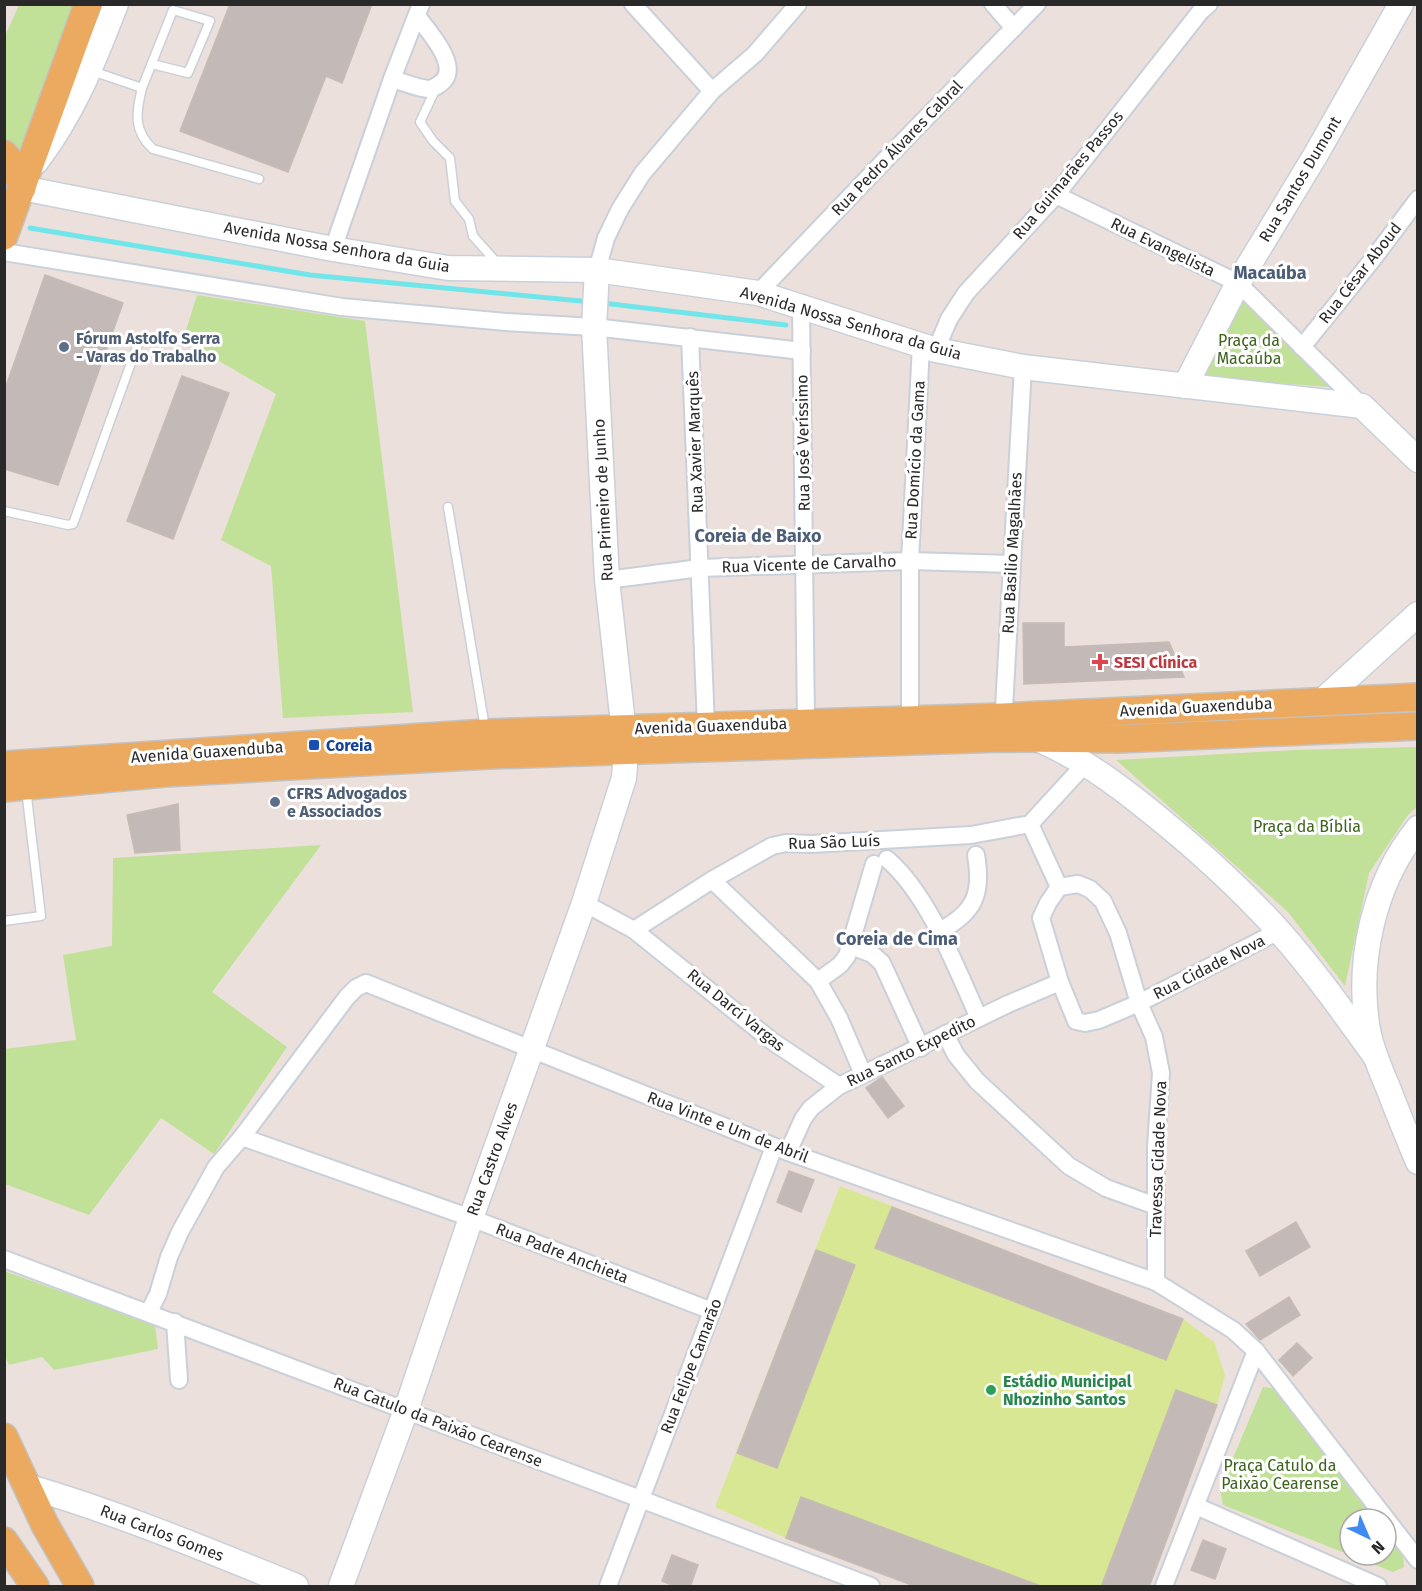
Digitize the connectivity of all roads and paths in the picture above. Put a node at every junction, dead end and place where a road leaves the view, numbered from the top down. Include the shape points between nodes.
1 (88, 4) edge
2 (116, 4) edge
3 (633, 4) edge
4 (798, 4) edge
5 (993, 4) edge
6 (1037, 4) edge
7 (1401, 4) edge
8 (1200, 7) edge
9 (419, 10) edge
10 (1014, 28) junction
11 (152, 64) junction
12 (78, 67) junction
13 (392, 79) junction
14 (436, 87) junction
15 (142, 88) junction
16 (712, 91) junction
17 (4, 154) edge
18 (259, 179) dead end
19 (24, 182) junction
20 (1056, 195) junction
21 (1418, 199) edge
22 (4, 236) edge
23 (333, 249) junction
24 (4, 252) edge
25 (503, 268) junction
26 (597, 277) junction
27 (1238, 283) junction
28 (758, 293) junction
29 (801, 306) junction
30 (594, 321) junction
31 (140, 338) dead end
32 (690, 338) junction
33 (928, 347) junction
34 (1302, 347) junction
35 (802, 351) junction
36 (1023, 367) junction
37 (1185, 386) junction
38 (1362, 406) junction
39 (1418, 460) edge
40 (448, 507) dead end
41 (4, 511) edge
42 (910, 561) junction
43 (1012, 564) junction
44 (804, 565) junction
45 (700, 568) junction
46 (608, 580) junction
47 (1418, 614) edge
48 (1418, 697) edge
49 (1322, 701) junction
50 (910, 720) junction
51 (806, 723) junction
52 (706, 726) junction
53 (1418, 726) edge
54 (1003, 728) junction
55 (1035, 738) junction
56 (1118, 739) junction
57 (624, 740) junction
58 (488, 744) junction
59 (1086, 763) junction
60 (4, 765) edge
61 (15, 787) edge
62 (1030, 824) junction
63 (1418, 828) edge
64 (971, 835) junction
65 (975, 855) joint
66 (712, 880) junction
67 (1059, 887) junction
68 (585, 903) junction
69 (4, 921) edge
70 (634, 930) junction
71 (1279, 931) junction
72 (938, 932) junction
73 (851, 946) junction
74 (818, 981) junction
75 (1060, 982) junction
76 (1139, 1003) junction
77 (979, 1018) junction
78 (945, 1034) junction
79 (921, 1048) junction
80 (531, 1049) junction
81 (1375, 1056) junction
82 (863, 1074) junction
83 (840, 1086) junction
84 (242, 1137) junction
85 (781, 1149) junction
86 (1416, 1155) edge
87 (1156, 1206) junction
88 (471, 1218) junction
89 (4, 1259) edge
90 (1156, 1282) junction
91 (712, 1311) junction
92 (149, 1312) junction
93 (175, 1322) junction
94 (1256, 1351) junction
95 (178, 1380) dead end
96 (406, 1410) junction
97 (4, 1437) edge
98 (26, 1486) junction
99 (641, 1499) junction
100 (1196, 1506) junction
101 (4, 1541) edge
102 (1418, 1560) edge
103 (36, 1587) edge
104 (80, 1587) edge
105 (296, 1587) edge
106 (341, 1587) edge
107 (608, 1587) edge
108 (872, 1587) edge
109 (1164, 1587) edge
110 (1378, 1587) edge

1 - 12 main road
2 - 12 street
3 - 16 street
4 - 16 street via 755,54
5 - 10 street
6 - 10 street, Rua Pedro Álvares Cabral
7 - 27 street, Rua Santos Dumont
8 - 20 street, Rua Guimarães Passos
9 - 13 street
9 - 14 street via 447,59 446,80
10 - 28 street, Rua Pedro Álvares Cabral
11 - 11 lane via 188,73 210,21 173,10
11 - 15 lane
12 - 15 lane
12 - 19 main road
13 - 14 street
13 - 23 street
14 - 25 lane via 420,122 450,158 455,201 469,219 473,236
15 - 18 lane via 138,104 142,140 153,148
16 - 26 street via 642,174 620,209 606,238
17 - 19 main road
19 - 22 main road
19 - 23 street, Avenida Nossa Senhora da Guia
20 - 27 street, Rua Evangelista
20 - 33 street, Rua Guimarães Passos via 966,293
21 - 34 street, Rua César Aboud
23 - 25 street, Avenida Nossa Senhora da Guia via 448,268
24 - 30 street via 342,307 506,322
25 - 26 street, Avenida Nossa Senhora da Guia
26 - 28 street, Avenida Nossa Senhora da Guia
26 - 30 street, Rua Primeiro de Junho
27 - 34 street, Rua Evangelista
27 - 37 street, Rua Santos Dumont
28 - 29 street, Avenida Nossa Senhora da Guia
29 - 33 street, Avenida Nossa Senhora da Guia
29 - 35 street, Rua José Veríssimo
30 - 32 street
30 - 46 street, Rua Primeiro de Junho
31 - 41 lane via 73,524
32 - 35 street
32 - 45 street, Rua Xavier Marquês
33 - 36 street, Avenida Nossa Senhora da Guia
33 - 42 street, Rua Domício da Gama
34 - 38 street, Rua Evangelista
35 - 44 street, Rua José Veríssimo
36 - 37 street, Avenida Nossa Senhora da Guia
36 - 43 street, Rua Basilio Magalhães
37 - 38 street, Avenida Nossa Senhora da Guia
38 - 39 street, Rua Evangelista
40 - 58 lane
42 - 43 street, Rua Vicente de Carvalho
42 - 44 street, Rua Vicente de Carvalho
42 - 50 street, Rua Domício da Gama
43 - 54 street, Rua Basilio Magalhães
44 - 45 street, Rua Vicente de Carvalho
44 - 51 street, Rua José Veríssimo
45 - 46 street, Rua Vicente de Carvalho
45 - 52 street, Rua Xavier Marquês
46 - 57 street, Rua Primeiro de Junho
47 - 49 street
48 - 49 main road, Avenida Guaxenduba
49 - 54 main road, Avenida Guaxenduba
49 - 56 main road via 1315,714 1297,724 1150,729
50 - 51 main road, Avenida Guaxenduba
50 - 54 main road, Avenida Guaxenduba
51 - 52 main road, Avenida Guaxenduba
52 - 57 main road, Avenida Guaxenduba
53 - 56 main road, Avenida Guaxenduba
54 - 55 main road, Avenida Guaxenduba
54 - 57 main road, Avenida Guaxenduba
55 - 56 main road, Avenida Guaxenduba
55 - 59 street
57 - 58 main road, Avenida Guaxenduba
57 - 68 street, Rua Castro Alves via 624,778
58 - 60 main road, Avenida Guaxenduba
58 - 61 main road, Avenida Guaxenduba
59 - 62 street
59 - 71 street via 1178,834 1237,886
61 - 69 lane via 41,916
62 - 64 street, Rua São Luís
62 - 67 street
63 - 81 street via 1396,857 1372,922 1364,987
64 - 65 lane
64 - 66 street, Rua São Luís via 786,843 755,854
65 - 72 street via 980,876 973,902 967,914
66 - 70 street, Rua São Luís
66 - 74 street
67 - 75 street, Rua Cidade Nova via 1041,918
67 - 76 street, Rua Cidade Nova via 1078,884 1103,901 1118,933
68 - 70 street
68 - 80 street, Rua Castro Alves
70 - 83 street, Rua Darcí Vargas via 772,1041
71 - 76 street, Rua Cidade Nova
71 - 81 street
72 - 73 street via 900,870 881,862 859,911
72 - 77 street
73 - 74 street via 840,965
73 - 79 street via 872,954 882,963
74 - 82 street
75 - 76 street, Rua Cidade Nova via 1076,1021 1098,1020
75 - 77 street, Rua Santo Expedito
76 - 87 street, Travessa Cidade Nova via 1154,1037 1161,1073
77 - 78 street, Rua Santo Expedito
78 - 79 street, Rua Santo Expedito
78 - 87 street via 977,1081 1069,1166 1106,1188
79 - 82 street, Rua Santo Expedito
80 - 84 street, Rua Vinte e Um de Abril via 366,982 347,997
80 - 85 street, Rua Vinte e Um de Abril
80 - 88 street, Rua Castro Alves
81 - 86 street
82 - 83 street, Rua Santo Expedito
83 - 85 street, Rua Santo Expedito via 812,1108
84 - 88 street, Rua Padre Anchieta
84 - 92 street, Rua Vinte e Um de Abril via 216,1167 200,1194 169,1257 159,1294
85 - 90 street, Rua Vinte e Um de Abril
85 - 91 street, Rua Felipe Camarão
87 - 90 street, Travessa Cidade Nova
88 - 91 street, Rua Padre Anchieta
88 - 96 street, Rua Castro Alves
89 - 92 street, Rua Catulo da Paixão Cearense
90 - 94 street, Rua Vinte e Um de Abril via 1233,1330
91 - 99 street, Rua Felipe Camarão
92 - 93 street, Rua Catulo da Paixão Cearense
93 - 95 street
93 - 96 street, Rua Catulo da Paixão Cearense
94 - 100 street
94 - 102 street, Rua Vinte e Um de Abril
96 - 99 street, Rua Catulo da Paixão Cearense
96 - 106 street, Rua Castro Alves
97 - 98 main road
98 - 104 main road
98 - 105 street, Rua Carlos Gomes via 134,1521
99 - 107 street, Rua Felipe Camarão
99 - 108 street, Rua Catulo da Paixão Cearense
100 - 109 street
100 - 110 street
101 - 103 main road

